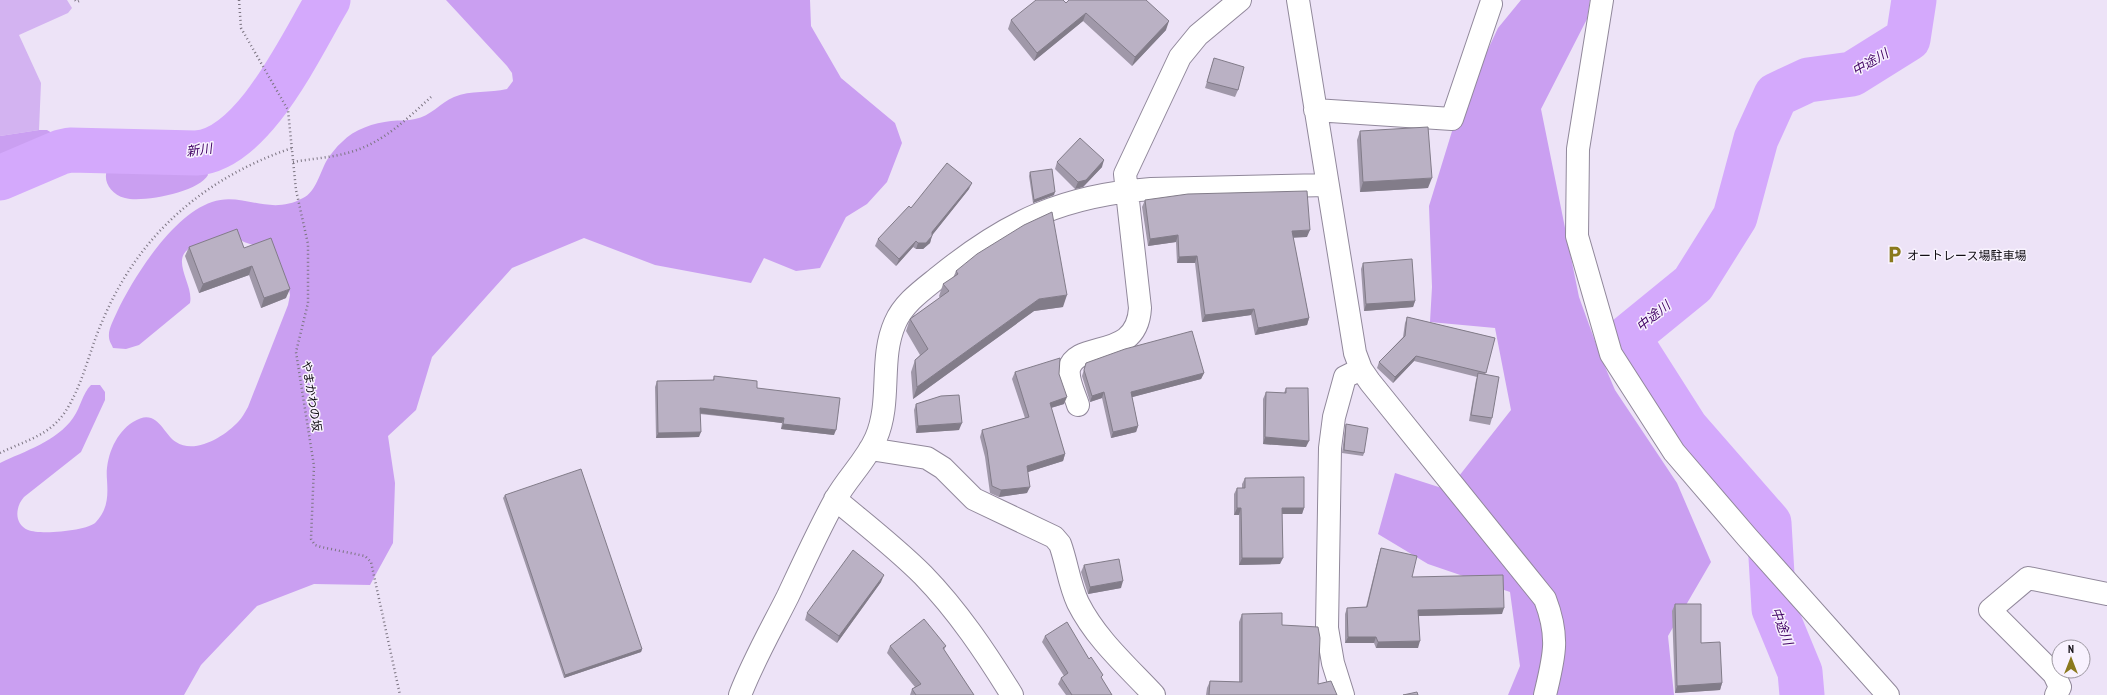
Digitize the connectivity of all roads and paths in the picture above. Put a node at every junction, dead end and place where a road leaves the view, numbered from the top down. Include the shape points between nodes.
1 (75, 0) edge
2 (81, 0) edge
3 (239, 0) edge
4 (1240, 0) edge
5 (1298, 0) edge
6 (1602, 0) edge
7 (1491, 4) dead end
8 (431, 97) dead end
9 (1315, 110) junction
10 (292, 148) junction
11 (293, 162) junction
12 (1327, 185) junction
13 (1126, 190) junction
14 (1361, 369) junction
15 (1078, 405) dead end
16 (870, 449) junction
17 (0, 453) edge
18 (835, 499) junction
19 (2107, 594) edge
20 (400, 695) edge
21 (740, 695) edge
22 (1012, 695) edge
23 (1154, 695) edge
24 (1343, 695) edge
25 (1545, 695) edge
26 (1888, 695) edge
27 (2056, 695) edge

1 - 2 path
3 - 10 path, やまかわの坂 via 241,28 285,102 290,119
4 - 13 street via 1198,35 1180,57 1125,174
5 - 9 street
6 - 26 street via 1578,149 1577,236 1611,354 1674,452
7 - 9 street via 1452,119
8 - 11 path via 394,129 362,149
9 - 12 street
10 - 11 path, やまかわの坂
10 - 17 path via 268,156 207,189 180,210 156,234 117,290 65,412 55,424 42,433
11 - 20 path, やまかわの坂 via 309,261 308,303 296,352 314,466 311,539 321,547 365,556 372,562
12 - 13 street
12 - 14 street via 1351,338
13 - 15 street via 1140,308 1139,322 1132,335 1119,343 1075,359 1070,369 1070,380
13 - 16 street via 1078,199 1011,226 970,252 906,305 896,321 889,340 882,418
14 - 24 street via 1346,376 1334,417 1330,448 1327,628 1333,663
14 - 25 street via 1545,599 1553,619 1555,639
16 - 18 street
16 - 23 street via 927,458 943,468 974,499 1054,537 1060,544 1077,602 1089,622
18 - 21 street
18 - 22 street via 895,549 928,581 972,633
19 - 27 street via 2028,578 1990,610 2054,674 2060,687

